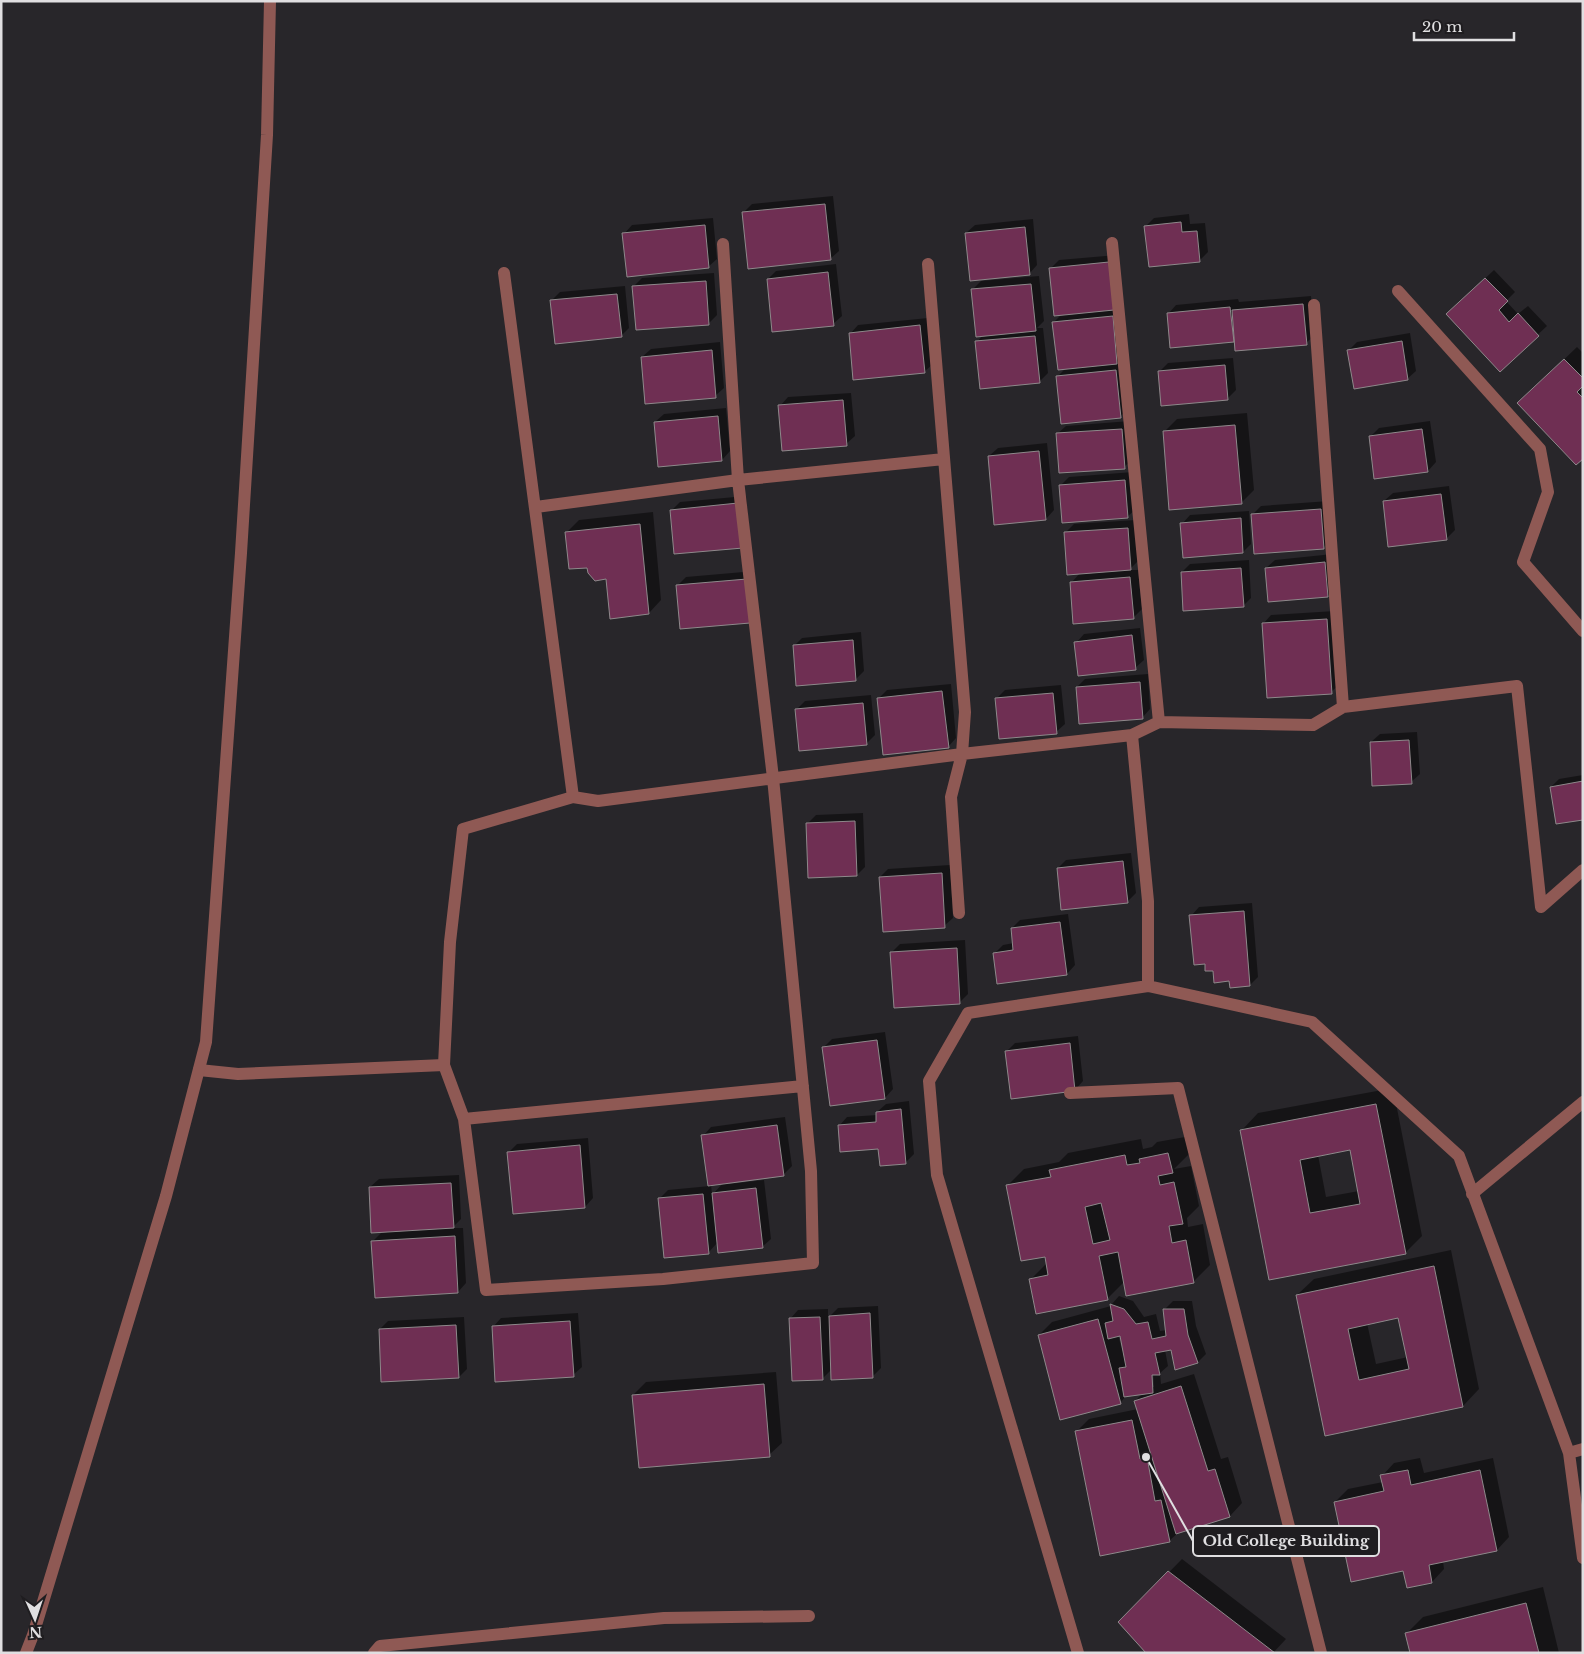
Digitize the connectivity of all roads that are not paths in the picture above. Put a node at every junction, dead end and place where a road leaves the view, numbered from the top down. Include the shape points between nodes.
1 (270, 1) edge
2 (723, 244) dead end
3 (1112, 244) dead end
4 (928, 264) dead end
5 (504, 273) dead end
6 (1398, 291) dead end
7 (1314, 305) dead end
8 (944, 459) junction
9 (738, 480) junction
10 (536, 507) junction
11 (1583, 631) edge
12 (1343, 707) junction
13 (1159, 722) junction
14 (1132, 734) junction
15 (962, 754) junction
16 (774, 778) junction
17 (573, 797) junction
18 (1583, 870) edge
19 (959, 913) dead end
20 (1148, 986) junction
21 (444, 1065) junction
22 (199, 1070) junction
23 (803, 1086) junction
24 (1070, 1093) dead end
25 (1583, 1102) edge
26 (464, 1119) junction
27 (1472, 1194) junction
28 (1583, 1449) edge
29 (1569, 1453) junction
30 (1583, 1558) edge
31 (809, 1616) dead end
32 (26, 1653) edge
33 (374, 1653) edge
34 (1078, 1653) edge
35 (1321, 1653) edge

1 - 22 street via 267,135 242,553 206,1042
2 - 9 street
3 - 13 street
4 - 8 street
5 - 10 street
6 - 11 street via 1540,449 1548,492 1523,562
7 - 12 street
8 - 9 street
8 - 15 street via 966,712
9 - 10 street
9 - 16 street
10 - 17 street
12 - 13 street via 1313,725
12 - 18 street via 1517,686 1541,907
13 - 14 street
14 - 15 street
14 - 20 street via 1148,901
15 - 16 street
15 - 19 street via 951,797
16 - 17 street via 598,801
16 - 23 street
17 - 21 street via 463,829 450,942
20 - 27 street via 1312,1022 1459,1156
20 - 34 street via 968,1013 929,1081 937,1175
21 - 22 street via 238,1074
21 - 26 street
22 - 32 street via 166,1196
23 - 26 street
23 - 26 street via 811,1171 813,1263 663,1280 486,1290
24 - 35 street via 1178,1088
25 - 27 street
27 - 29 street
28 - 29 street
29 - 30 street
31 - 33 street via 664,1618 380,1646

